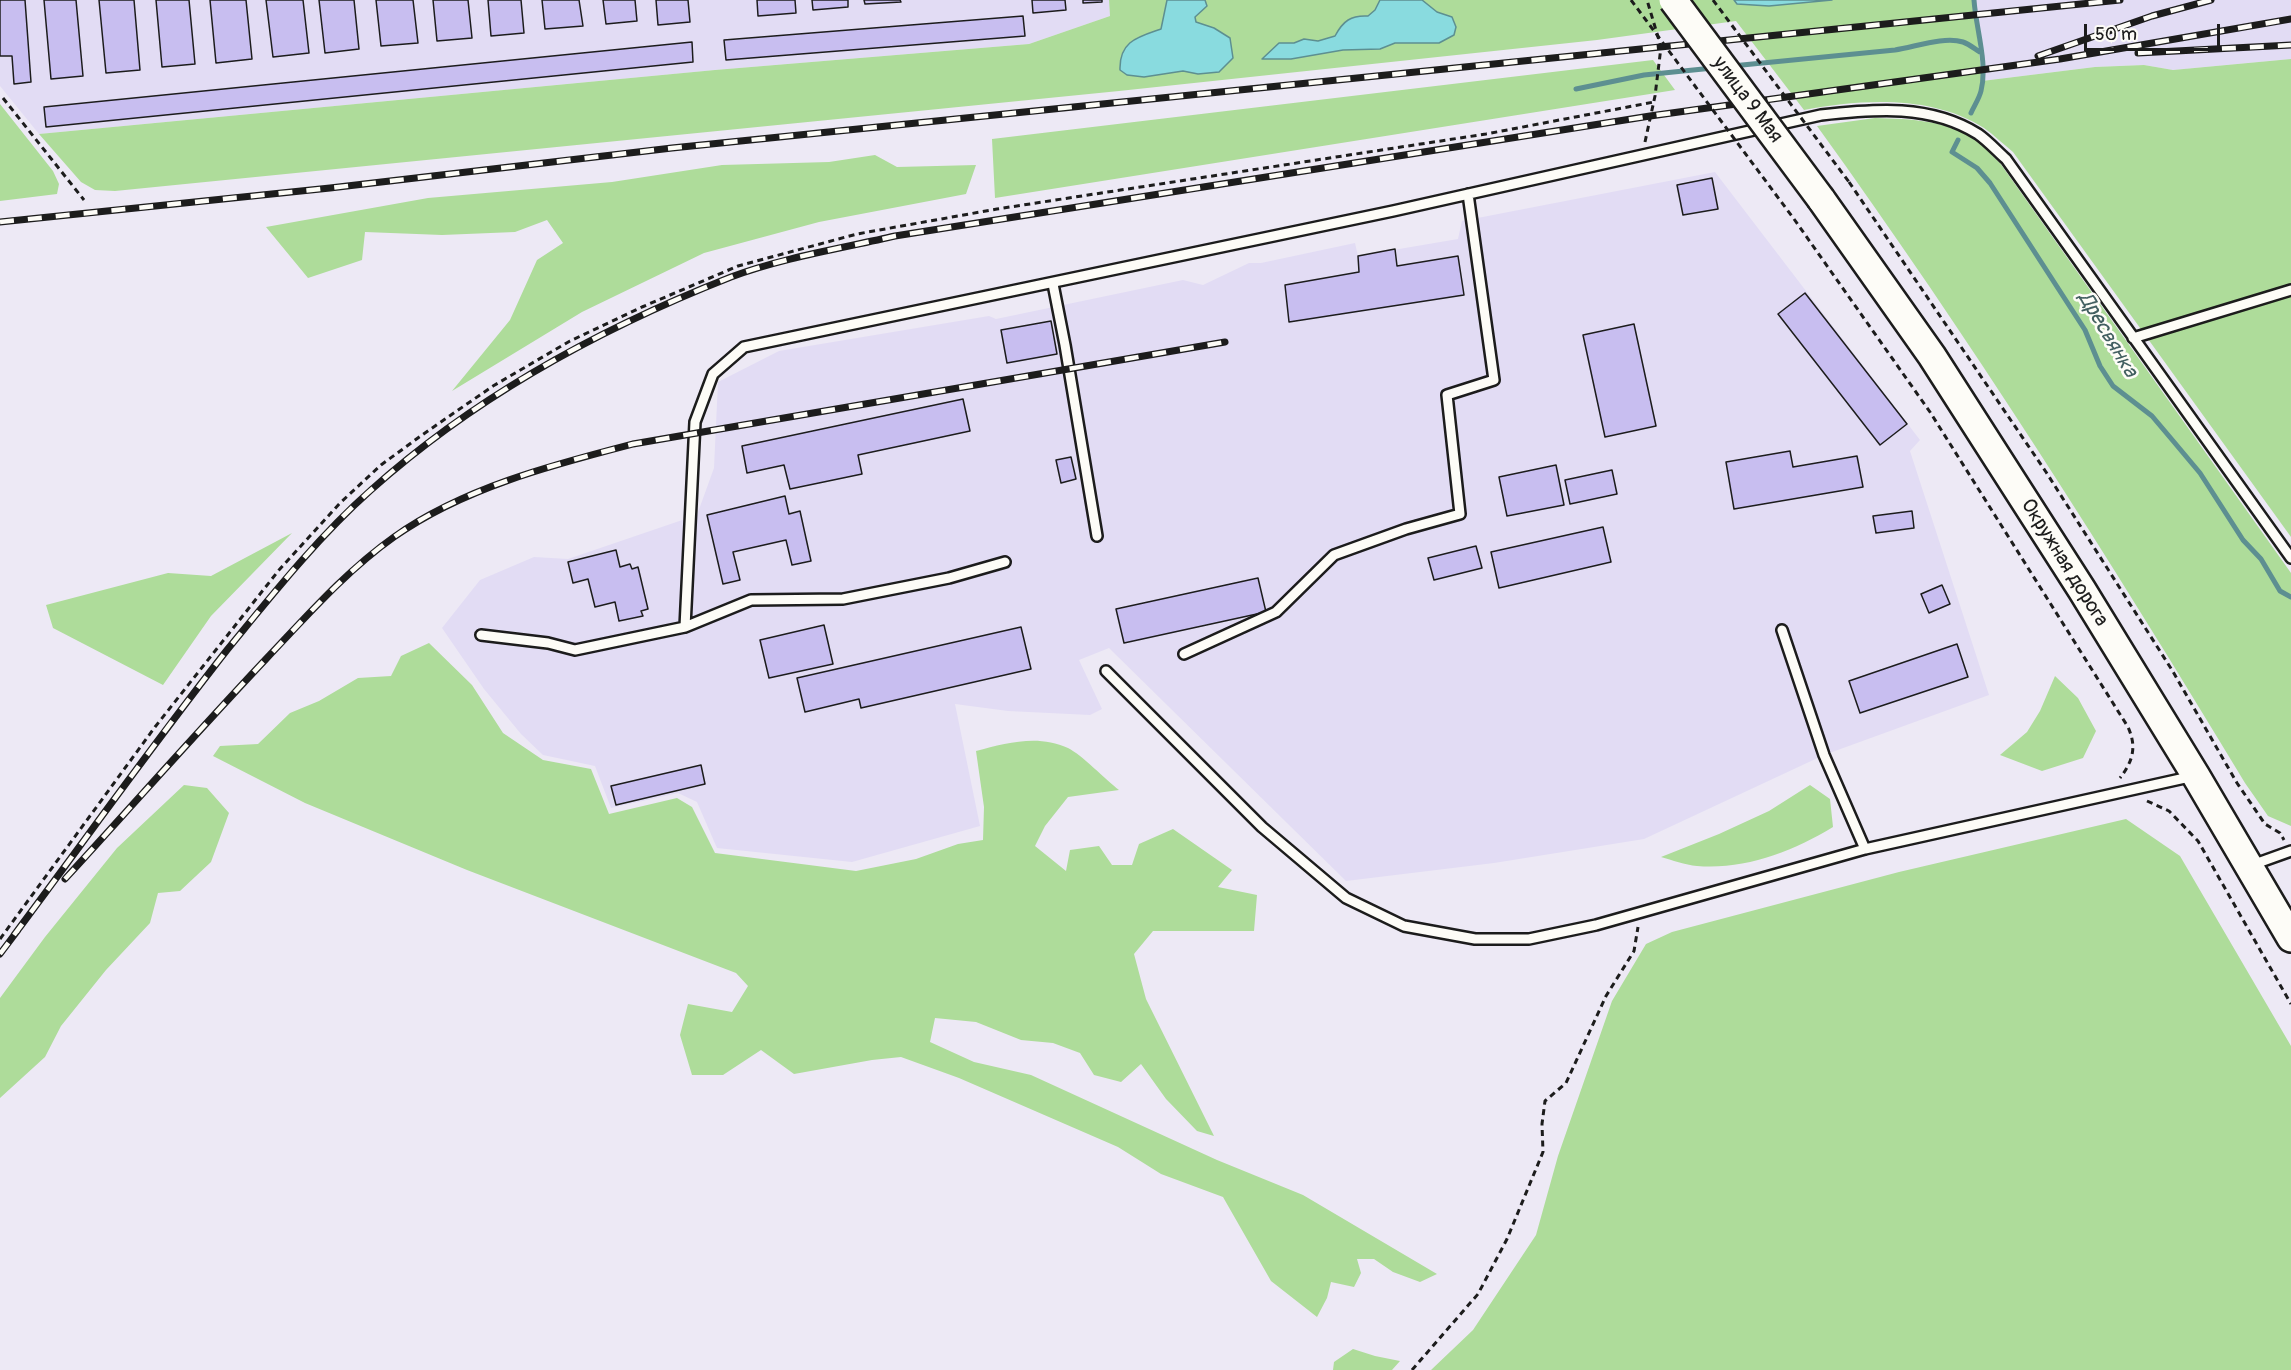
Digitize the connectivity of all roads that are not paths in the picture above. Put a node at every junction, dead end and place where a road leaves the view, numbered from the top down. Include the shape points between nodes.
1 (1673, 0) edge
2 (1468, 194) junction
3 (1821, 199) joint
4 (1053, 284) junction
5 (2291, 290) edge
6 (2133, 338) junction
7 (1097, 536) dead end
8 (2291, 558) edge
9 (1005, 562) dead end
10 (686, 627) junction
11 (1782, 630) dead end
12 (481, 635) dead end
13 (1184, 654) dead end
14 (1106, 671) dead end
15 (2196, 776) junction
16 (1865, 849) junction
17 (2291, 851) edge
18 (2250, 866) junction
19 (2291, 938) edge

1 - 3 main road, улица 9 Мая, bridge
2 - 4 lane
2 - 6 lane via 1821,115 1874,109 1924,112 1956,122 1980,136 2006,159
2 - 13 lane via 1494,380 1447,394 1460,514 1334,555 1276,612
3 - 15 main road, Окружная дорога via 1932,356
4 - 7 lane
4 - 10 lane via 744,347 713,374 695,422
5 - 6 lane
6 - 8 lane
9 - 10 lane via 949,578 843,599 751,600
10 - 12 lane via 575,650
11 - 16 lane via 1824,755
14 - 16 lane via 1262,827 1346,898 1404,926 1475,939 1529,939 1596,925
15 - 16 lane
15 - 18 main road, Окружная дорога
17 - 18 lane
18 - 19 main road, Окружная дорога

